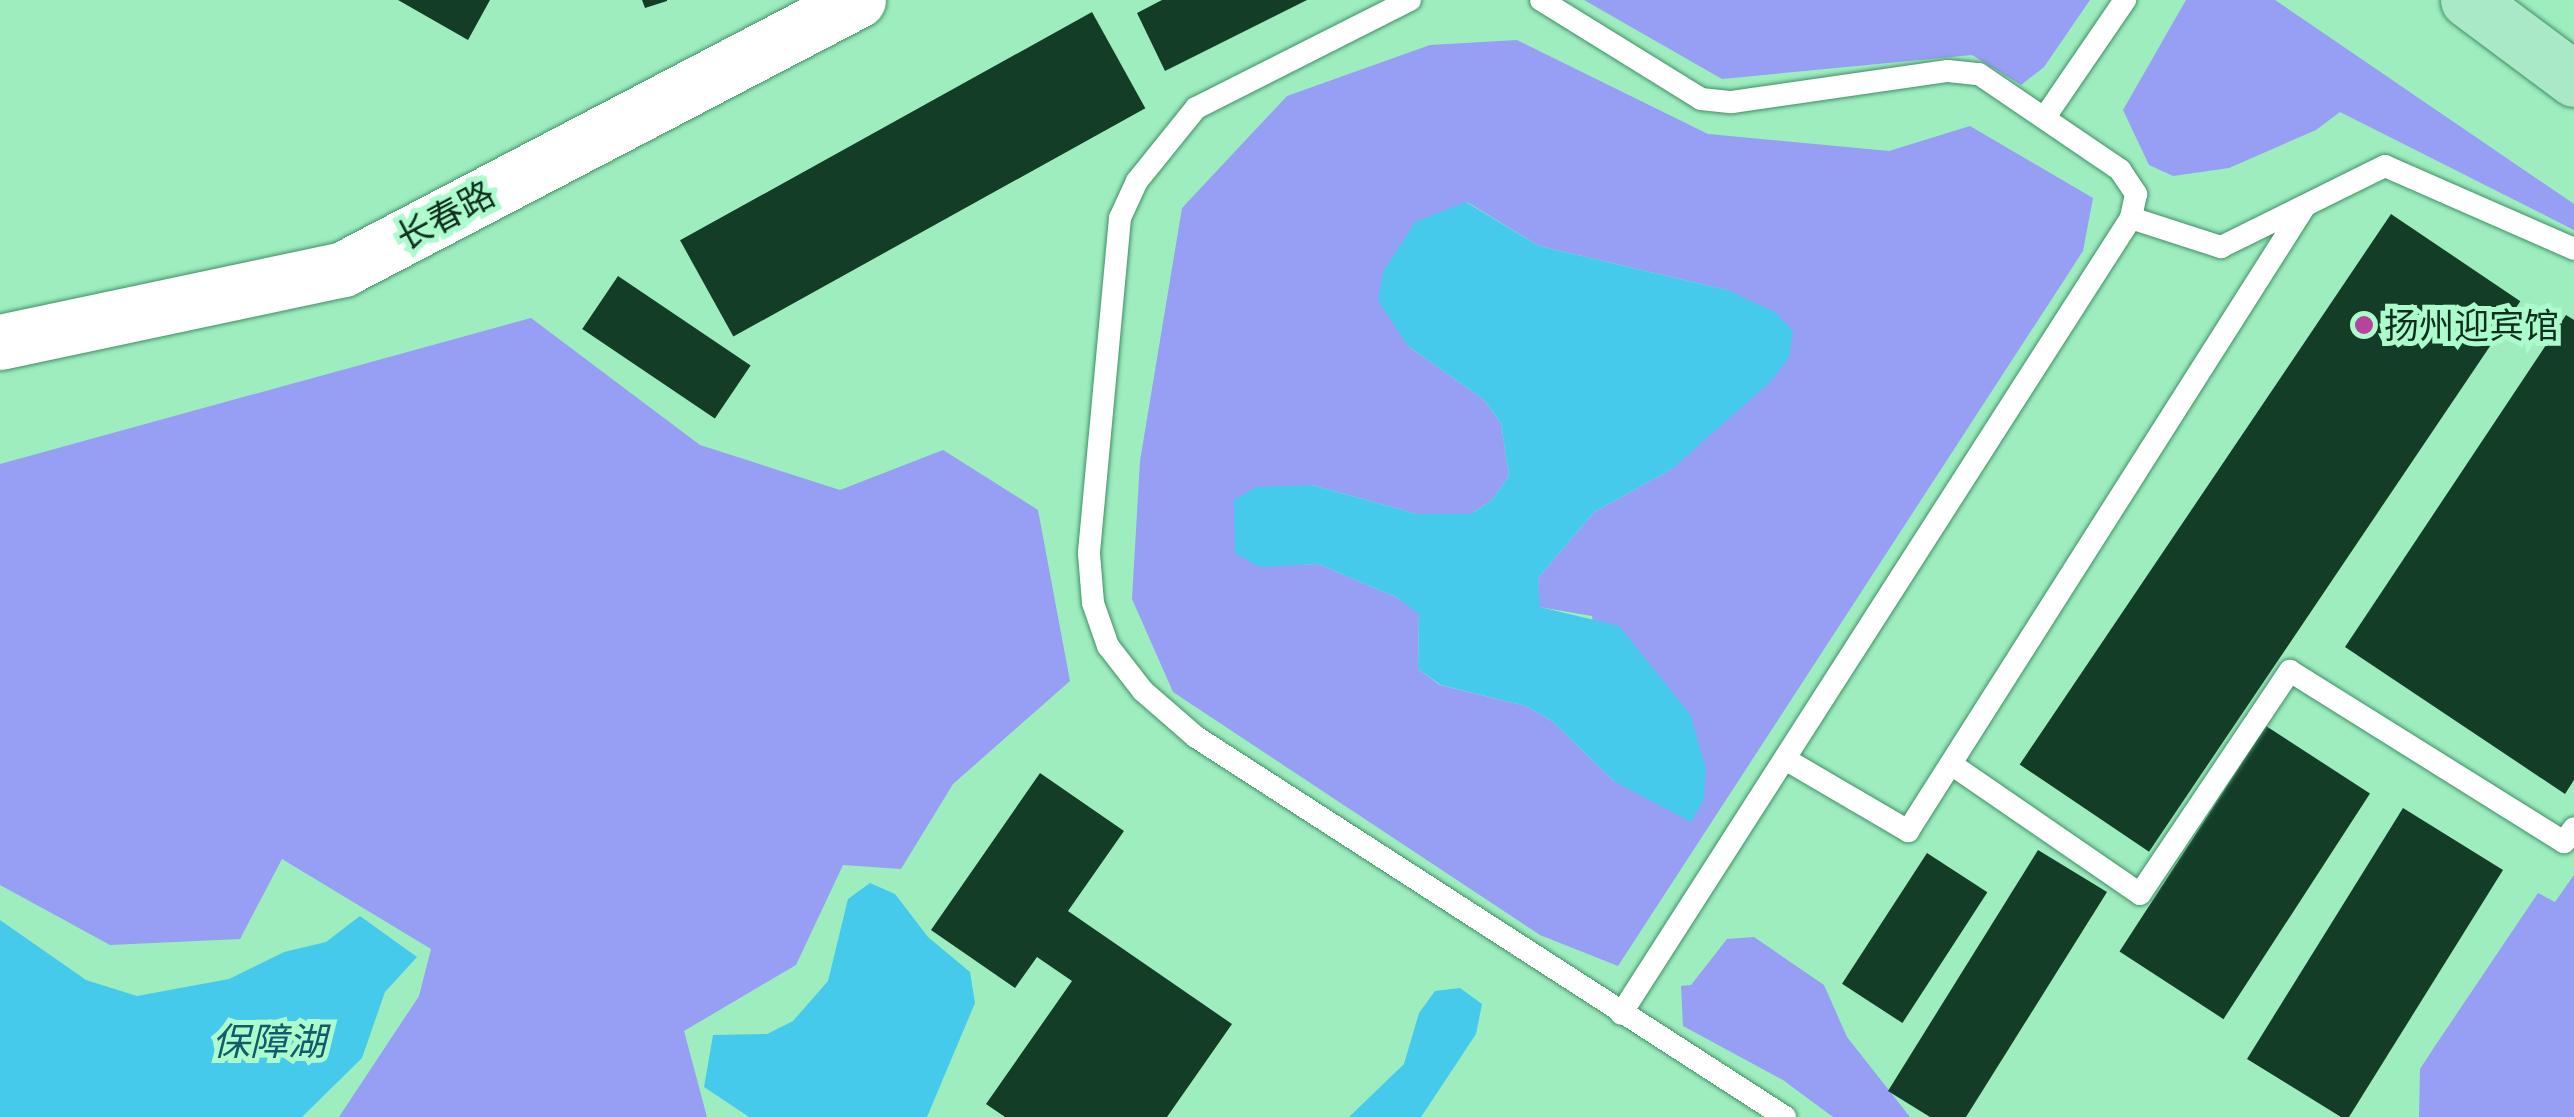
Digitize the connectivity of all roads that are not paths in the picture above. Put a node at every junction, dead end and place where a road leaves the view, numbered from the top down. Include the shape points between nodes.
1 (858, 0) edge
2 (1410, 0) edge
3 (1541, 0) edge
4 (2125, 0) edge
5 (2468, 0) edge
6 (2521, 0) edge
7 (2574, 41) edge
8 (2574, 78) edge
9 (2044, 117) junction
10 (2305, 206) junction
11 (2132, 218) junction
12 (2574, 249) edge
13 (0, 342) edge
14 (1785, 759) junction
15 (1952, 764) junction
16 (2574, 828) edge
17 (1621, 1014) junction
18 (1785, 1117) edge

1 - 13 street, 长春路 via 343,269
2 - 17 lane via 1196,108 1137,181 1120,218 1090,554 1092,604 1108,646 1142,690 1196,737
3 - 9 lane via 1701,98 1763,98 1948,71 1979,74
4 - 9 lane
5 - 8 main road
6 - 7 main road
9 - 11 lane via 2120,170 2136,194
10 - 11 lane via 2222,247
10 - 12 lane via 2385,166
10 - 15 lane
11 - 14 lane
14 - 15 lane via 1908,831
14 - 17 lane
15 - 16 lane via 2140,894 2290,671 2564,842
17 - 18 lane

